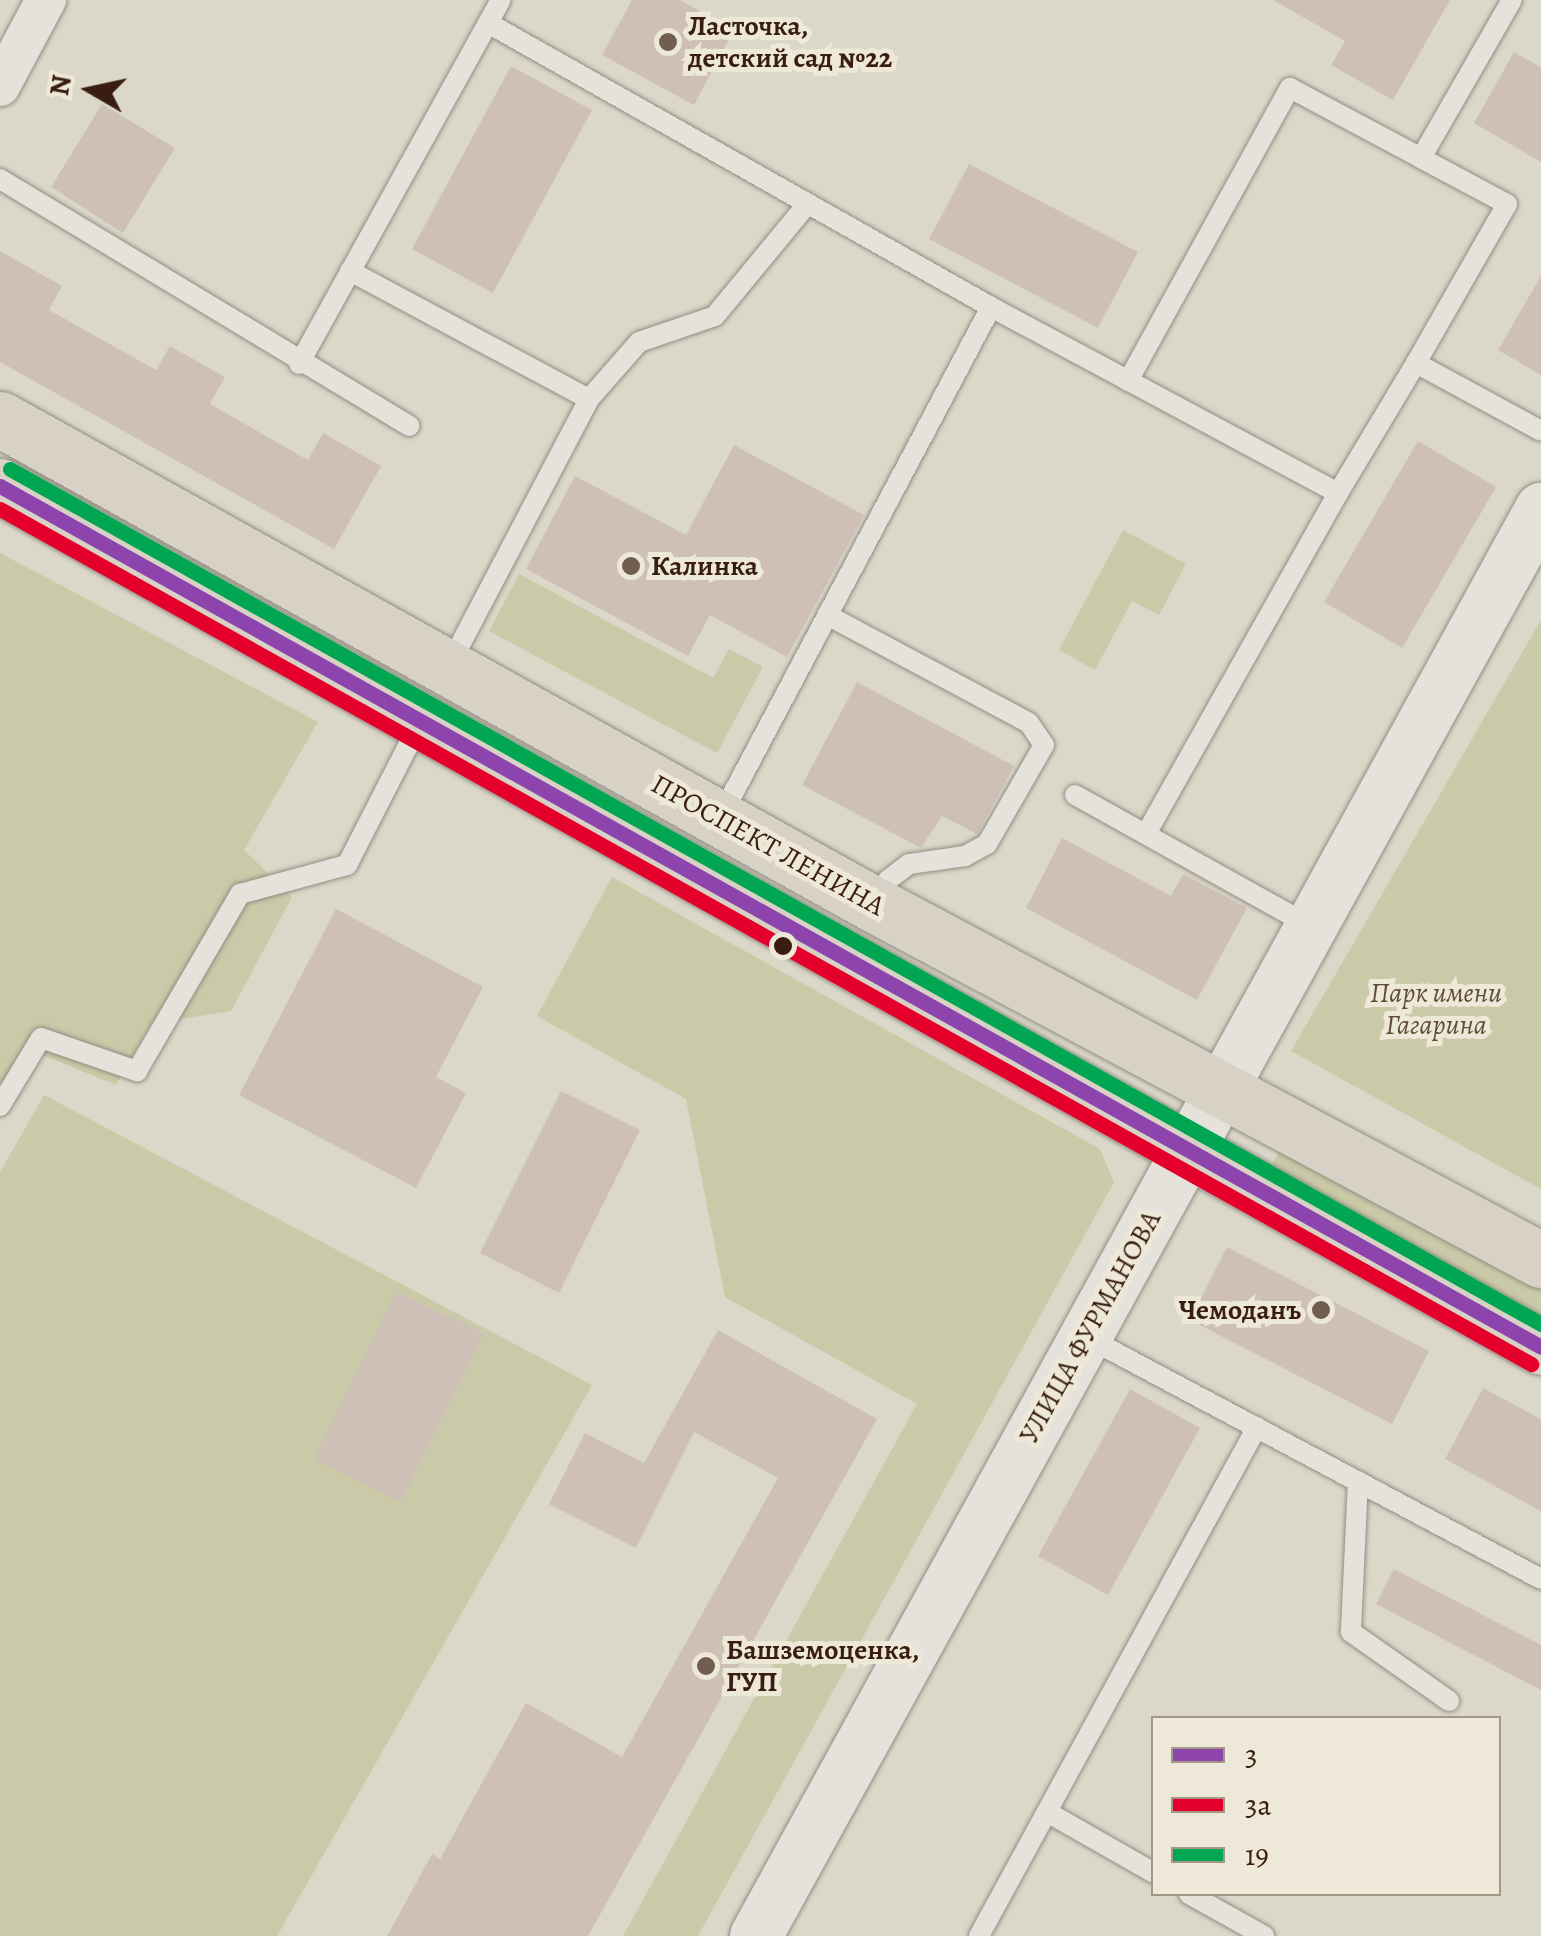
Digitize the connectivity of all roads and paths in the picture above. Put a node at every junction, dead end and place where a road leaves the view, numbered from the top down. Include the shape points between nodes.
1 (46, 0) edge
2 (501, 0) edge
3 (1512, 0) edge
4 (488, 23) junction
5 (0, 86) edge
6 (1420, 158) junction
7 (0, 178) edge
8 (808, 203) junction
9 (350, 271) junction
10 (991, 307) junction
11 (1416, 363) junction
12 (299, 364) junction
13 (1128, 381) junction
14 (589, 399) junction
15 (0, 419) edge
16 (409, 426) dead end
17 (1541, 430) edge
18 (0, 486) edge
19 (1338, 493) junction
20 (1541, 509) edge
21 (827, 615) junction
22 (449, 666) junction
23 (422, 718) junction
24 (1075, 795) dead end
25 (720, 818) junction
26 (1146, 834) junction
27 (875, 905) junction
28 (1307, 924) junction
29 (1218, 1089) junction
30 (0, 1106) edge
31 (1187, 1149) junction
32 (1541, 1260) edge
33 (1086, 1337) junction
34 (1541, 1346) edge
35 (1257, 1427) junction
36 (1358, 1481) junction
37 (1541, 1580) edge
38 (1449, 1701) dead end
39 (1047, 1812) junction
40 (1151, 1871) edge
41 (1193, 1896) edge
42 (756, 1936) edge
43 (979, 1936) edge
44 (1264, 1936) edge

1 - 5 street
2 - 4 lane
3 - 6 lane
4 - 8 lane
4 - 9 lane
6 - 11 lane via 1507,204
6 - 13 lane via 1290,88
7 - 12 lane
8 - 10 lane
8 - 14 lane via 715,316 639,342
9 - 12 lane
9 - 14 lane
10 - 13 lane
10 - 21 lane
11 - 17 lane
11 - 19 lane
12 - 16 lane
13 - 19 lane
14 - 22 lane
15 - 22 main road, ПРОСПЕКТ ЛЕНИНА
18 - 23 main road, ПРОСПЕКТ ЛЕНИНА
19 - 26 lane
20 - 28 street, УЛИЦА ФУРМАНОВА
21 - 25 lane
21 - 27 lane via 1029,723 1044,746 987,844 964,856 909,864 888,880
22 - 25 main road, ПРОСПЕКТ ЛЕНИНА
23 - 30 lane via 347,865 240,894 137,1071 41,1038
23 - 31 main road, ПРОСПЕКТ ЛЕНИНА
24 - 26 lane
25 - 27 main road, ПРОСПЕКТ ЛЕНИНА
26 - 28 lane
27 - 29 main road, ПРОСПЕКТ ЛЕНИНА
28 - 29 street, УЛИЦА ФУРМАНОВА
29 - 31 street, УЛИЦА ФУРМАНОВА
29 - 32 main road, ПРОСПЕКТ ЛЕНИНА
31 - 33 street, УЛИЦА ФУРМАНОВА
31 - 34 main road, ПРОСПЕКТ ЛЕНИНА
33 - 35 lane
33 - 42 street, УЛИЦА ФУРМАНОВА
35 - 36 lane
35 - 39 lane
36 - 37 lane
36 - 38 lane via 1350,1632
39 - 40 lane
39 - 43 lane
41 - 44 lane

